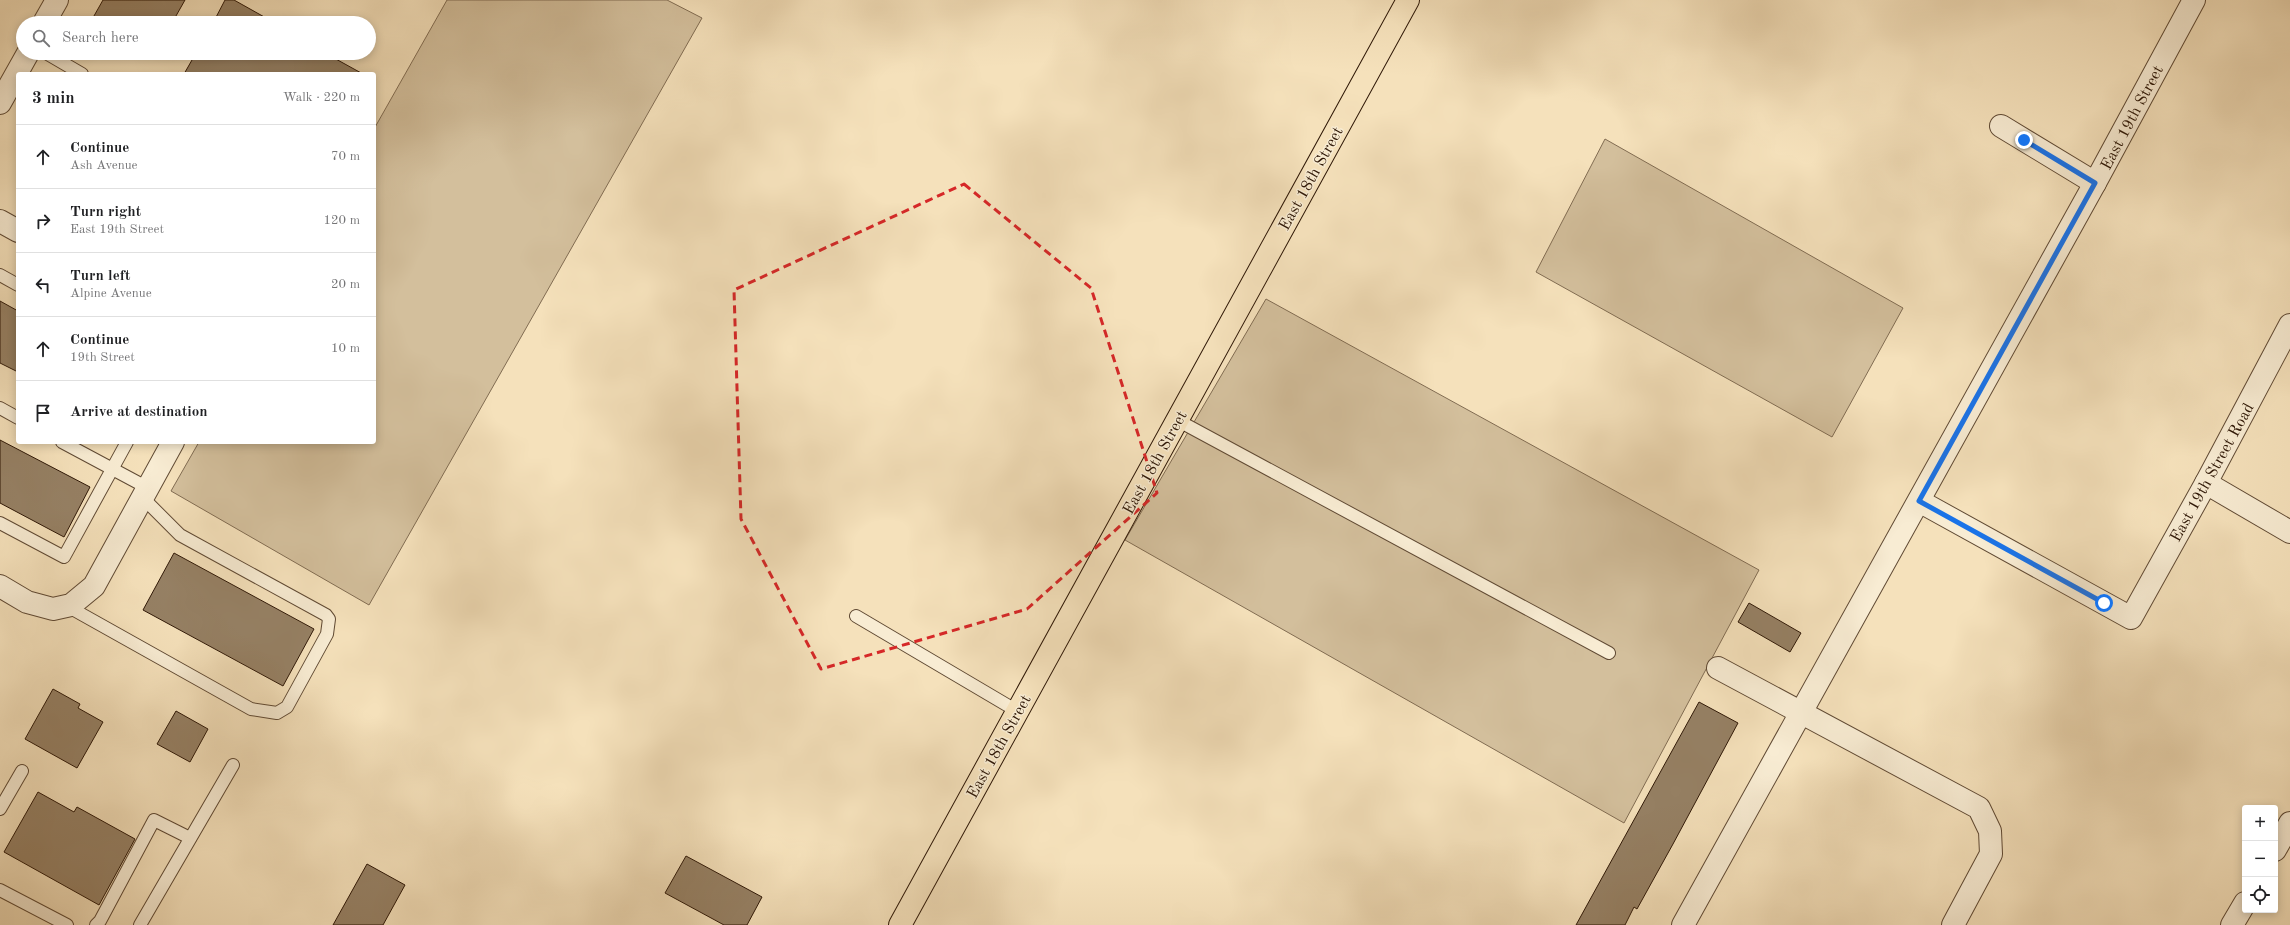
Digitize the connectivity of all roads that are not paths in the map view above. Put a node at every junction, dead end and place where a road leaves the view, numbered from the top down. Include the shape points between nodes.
1 (57, 0) edge
2 (1408, 0) edge
3 (2194, 0) edge
4 (48, 16) edge
5 (24, 60) edge
6 (58, 60) edge
7 (17, 72) edge
8 (79, 72) edge
9 (16, 74) edge
10 (0, 102) edge
11 (2000, 126) dead end
12 (2095, 183) junction
13 (0, 221) edge
14 (16, 230) edge
15 (0, 275) edge
16 (16, 284) edge
17 (2290, 325) edge
18 (0, 408) edge
19 (16, 417) edge
20 (1177, 420) junction
21 (66, 444) edge
22 (126, 444) edge
23 (172, 444) edge
24 (112, 469) junction
25 (2206, 484) junction
26 (145, 493) junction
27 (1919, 501) junction
28 (0, 523) edge
29 (2290, 532) edge
30 (0, 586) edge
31 (67, 606) junction
32 (856, 616) dead end
33 (1609, 653) dead end
34 (1718, 668) dead end
35 (1017, 711) junction
36 (1801, 713) junction
37 (233, 765) dead end
38 (22, 771) dead end
39 (0, 809) edge
40 (2290, 823) edge
41 (190, 838) junction
42 (2278, 845) edge
43 (0, 890) edge
44 (2242, 908) edge
45 (67, 925) edge
46 (96, 925) edge
47 (140, 925) edge
48 (900, 925) edge
49 (1682, 925) edge
50 (1953, 925) edge
51 (2232, 925) edge

1 - 4 street
2 - 20 main road, East 18th Street
3 - 12 street, East 19th Street
5 - 7 street
6 - 8 lane
9 - 10 street
11 - 12 street
12 - 27 street, East 19th Street
13 - 14 street
15 - 16 lane
17 - 25 street, East 19th Street Road
18 - 19 lane
20 - 33 lane
20 - 35 main road, East 18th Street
21 - 24 lane
22 - 24 lane
23 - 26 street
24 - 26 lane
24 - 28 lane via 64,557
25 - 27 street, East 19th Street Road via 2130,618
25 - 29 street
26 - 31 street via 94,586 72,605
26 - 31 lane via 180,534 329,619 327,634 287,707 277,713 251,709
27 - 36 street, East 19th Street
30 - 31 street via 27,602 53,609
32 - 35 lane
34 - 36 street
35 - 48 main road, East 18th Street
36 - 49 street, East 19th Street
36 - 50 street via 1979,808 1990,831 1991,854
37 - 41 lane
38 - 39 lane
40 - 42 street
41 - 46 lane via 154,820
41 - 47 lane
43 - 45 lane
44 - 51 street

